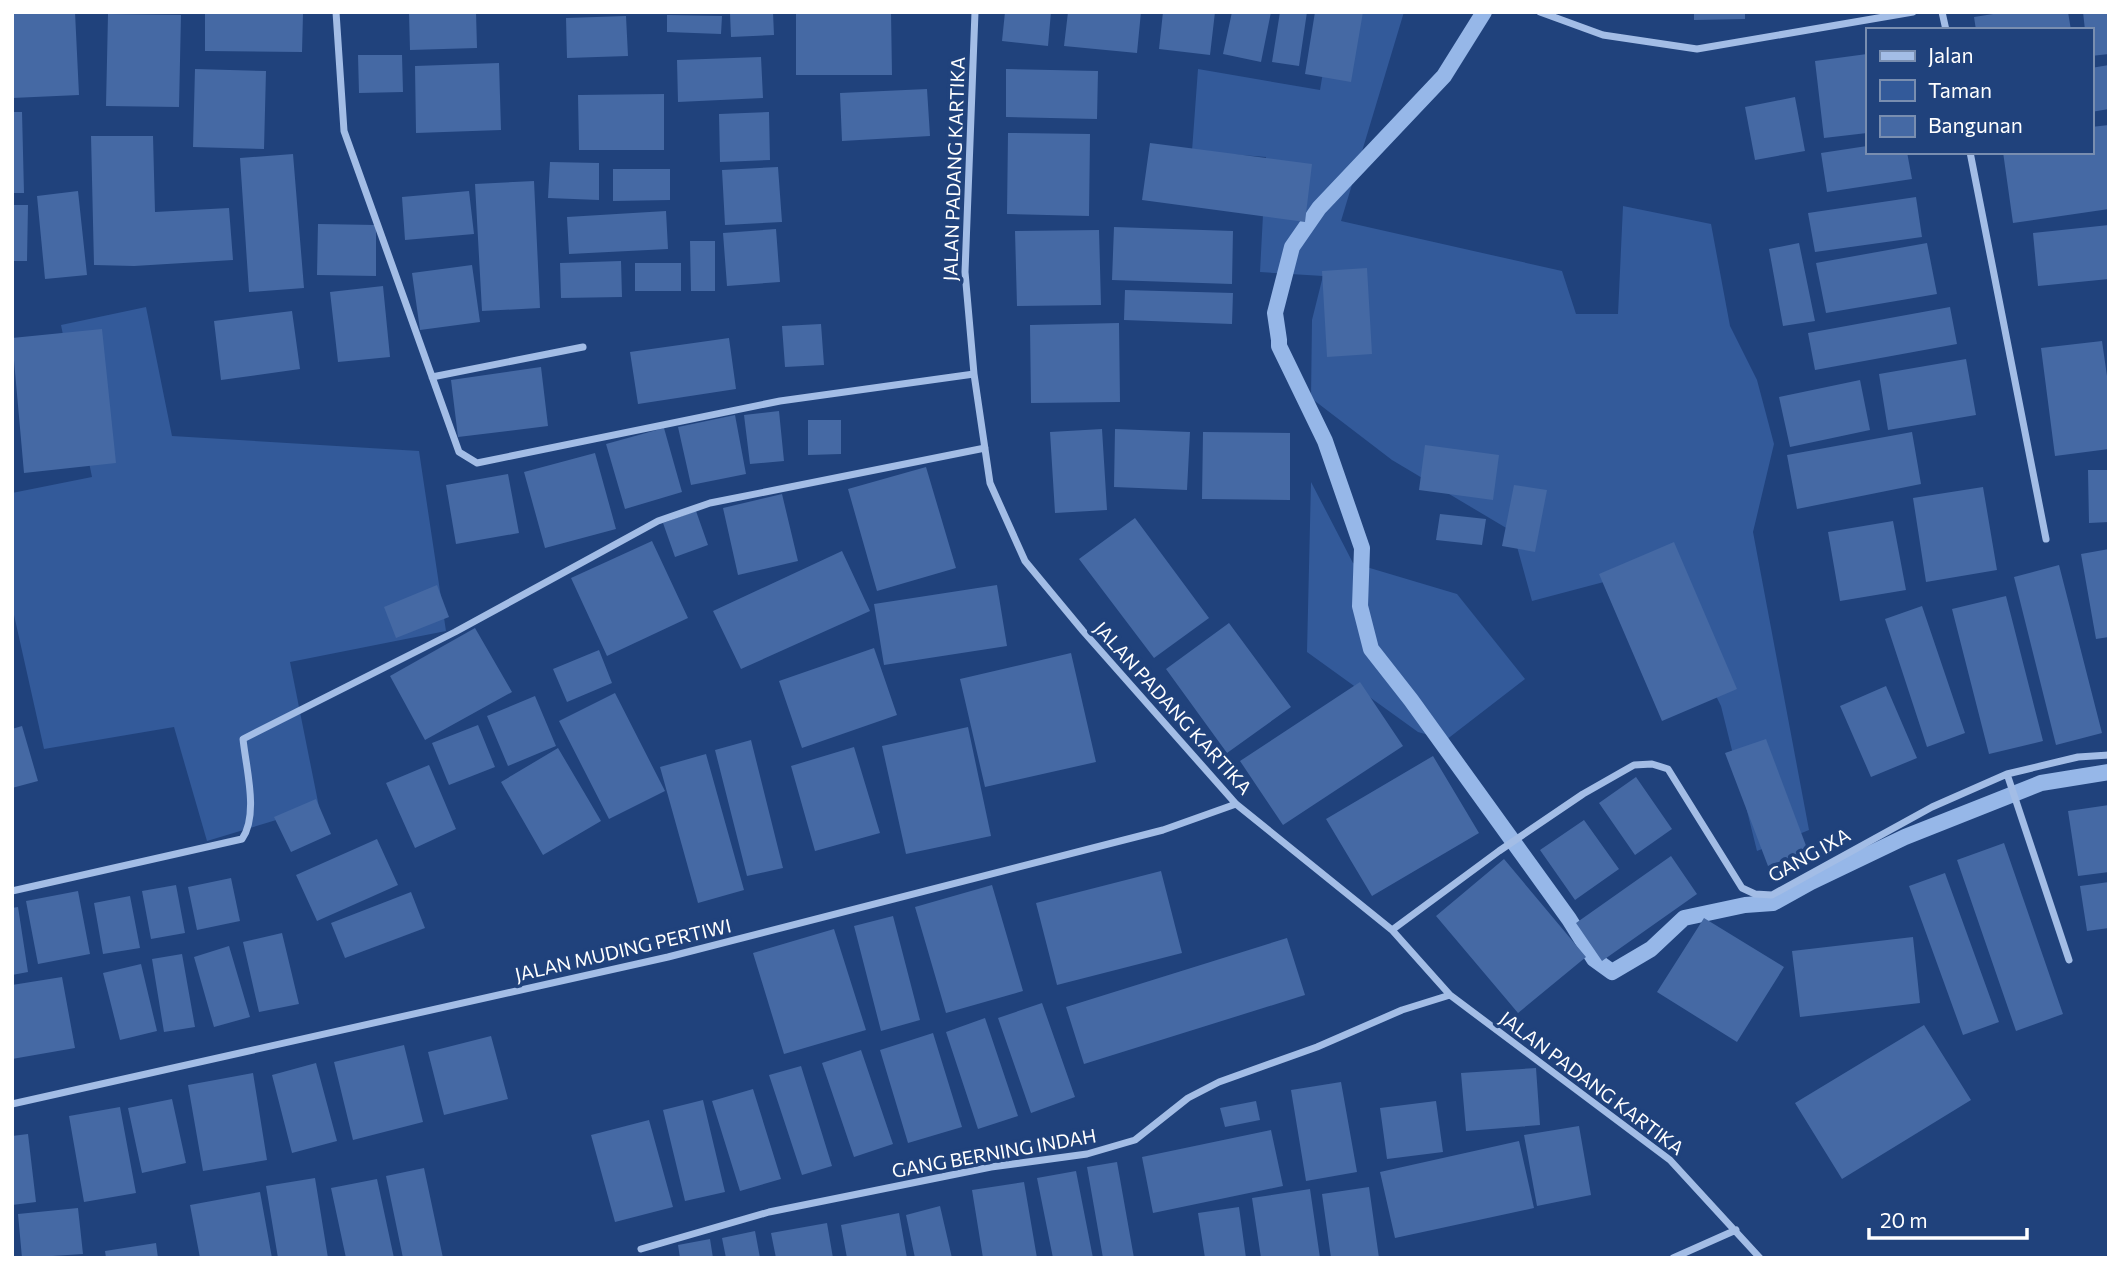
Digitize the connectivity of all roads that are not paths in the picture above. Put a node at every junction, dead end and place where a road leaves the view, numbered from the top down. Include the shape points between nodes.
1 (336, 12) edge
2 (975, 12) edge
3 (1540, 12) edge
4 (1913, 12) edge
5 (1970, 154) edge
6 (583, 347) dead end
7 (974, 374) junction
8 (432, 377) junction
9 (985, 449) junction
10 (2046, 539) dead end
11 (2109, 755) edge
12 (2007, 774) junction
13 (1236, 804) junction
14 (12, 891) edge
15 (1392, 930) junction
16 (2069, 960) dead end
17 (1450, 995) junction
18 (12, 1104) edge
19 (1736, 1230) junction
20 (641, 1248) dead end
21 (1673, 1258) edge
22 (1760, 1258) edge

1 - 8 street via 344,131
2 - 7 street, JALAN PADANG KARTIKA via 965,272
3 - 4 street via 1603,35 1697,49
5 - 10 street
6 - 8 street
7 - 8 street via 780,401 477,463 459,452
7 - 9 street, JALAN PADANG KARTIKA
9 - 13 street, JALAN PADANG KARTIKA via 990,483 1025,561
9 - 14 street via 710,503 659,521 455,632 243,739 251,810 250,828 242,839
11 - 12 street, GANG IXA via 2078,757
12 - 15 street, GANG IXA via 1932,807 1772,895 1742,888 1668,769 1634,765 1499,851
12 - 16 street
13 - 15 street, JALAN PADANG KARTIKA
13 - 18 street, JALAN MUDING PERTIWI via 1163,830 668,957
15 - 17 street, JALAN PADANG KARTIKA
17 - 19 street, JALAN PADANG KARTIKA via 1670,1160
17 - 20 street, GANG BERNING INDAH via 1219,1082 1188,1098 1135,1140 1087,1154 991,1167 769,1212
19 - 21 street
19 - 22 street, JALAN PADANG KARTIKA

